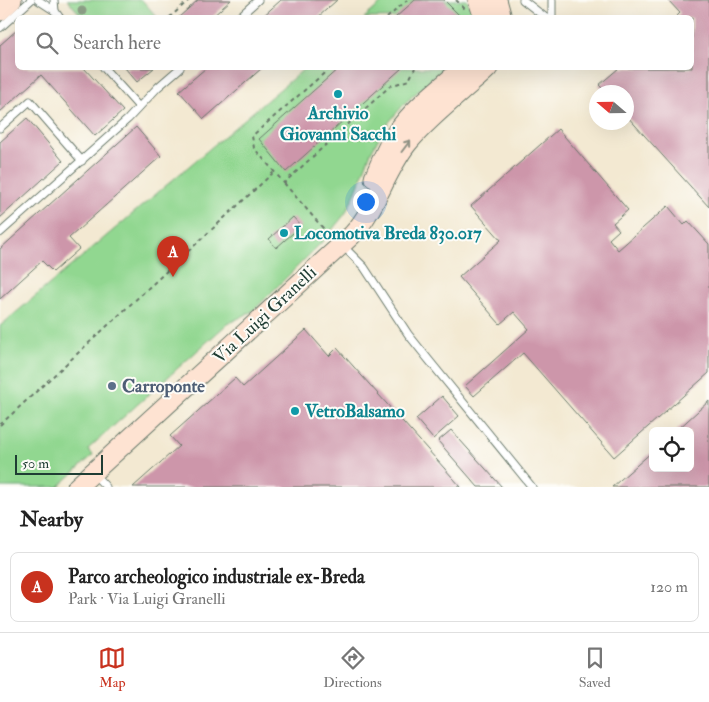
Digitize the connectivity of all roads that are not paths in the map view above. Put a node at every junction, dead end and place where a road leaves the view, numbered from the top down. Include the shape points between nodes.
1 (54, 0) edge
2 (258, 0) edge
3 (497, 0) edge
4 (523, 0) edge
5 (552, 0) edge
6 (24, 1) edge
7 (39, 1) edge
8 (0, 11) edge
9 (55, 11) junction
10 (58, 15) edge
11 (241, 15) edge
12 (501, 15) edge
13 (542, 15) edge
14 (552, 15) edge
15 (0, 28) edge
16 (106, 70) edge
17 (178, 70) edge
18 (461, 70) edge
19 (486, 70) edge
20 (139, 107) junction
21 (0, 128) edge
22 (82, 161) junction
23 (0, 233) edge
24 (342, 244) junction
25 (93, 472) junction
26 (77, 487) edge
27 (106, 487) edge
28 (532, 487) edge

1 - 9 lane
2 - 11 lane
3 - 12 street
4 - 13 lane
5 - 14 lane
6 - 7 lane
6 - 8 street
6 - 15 lane
7 - 9 lane
9 - 10 lane
16 - 20 lane
17 - 20 lane
18 - 24 street, Via Luigi Granelli via 413,113 394,136
24 -> 19 street, Via Luigi Granelli via 357,229 406,145
20 - 22 lane
21 - 22 lane via 30,101
22 - 23 lane
24 - 25 street, Via Luigi Granelli
24 - 28 lane via 364,267 428,360
25 - 26 street, Via Luigi Granelli
25 - 27 lane

